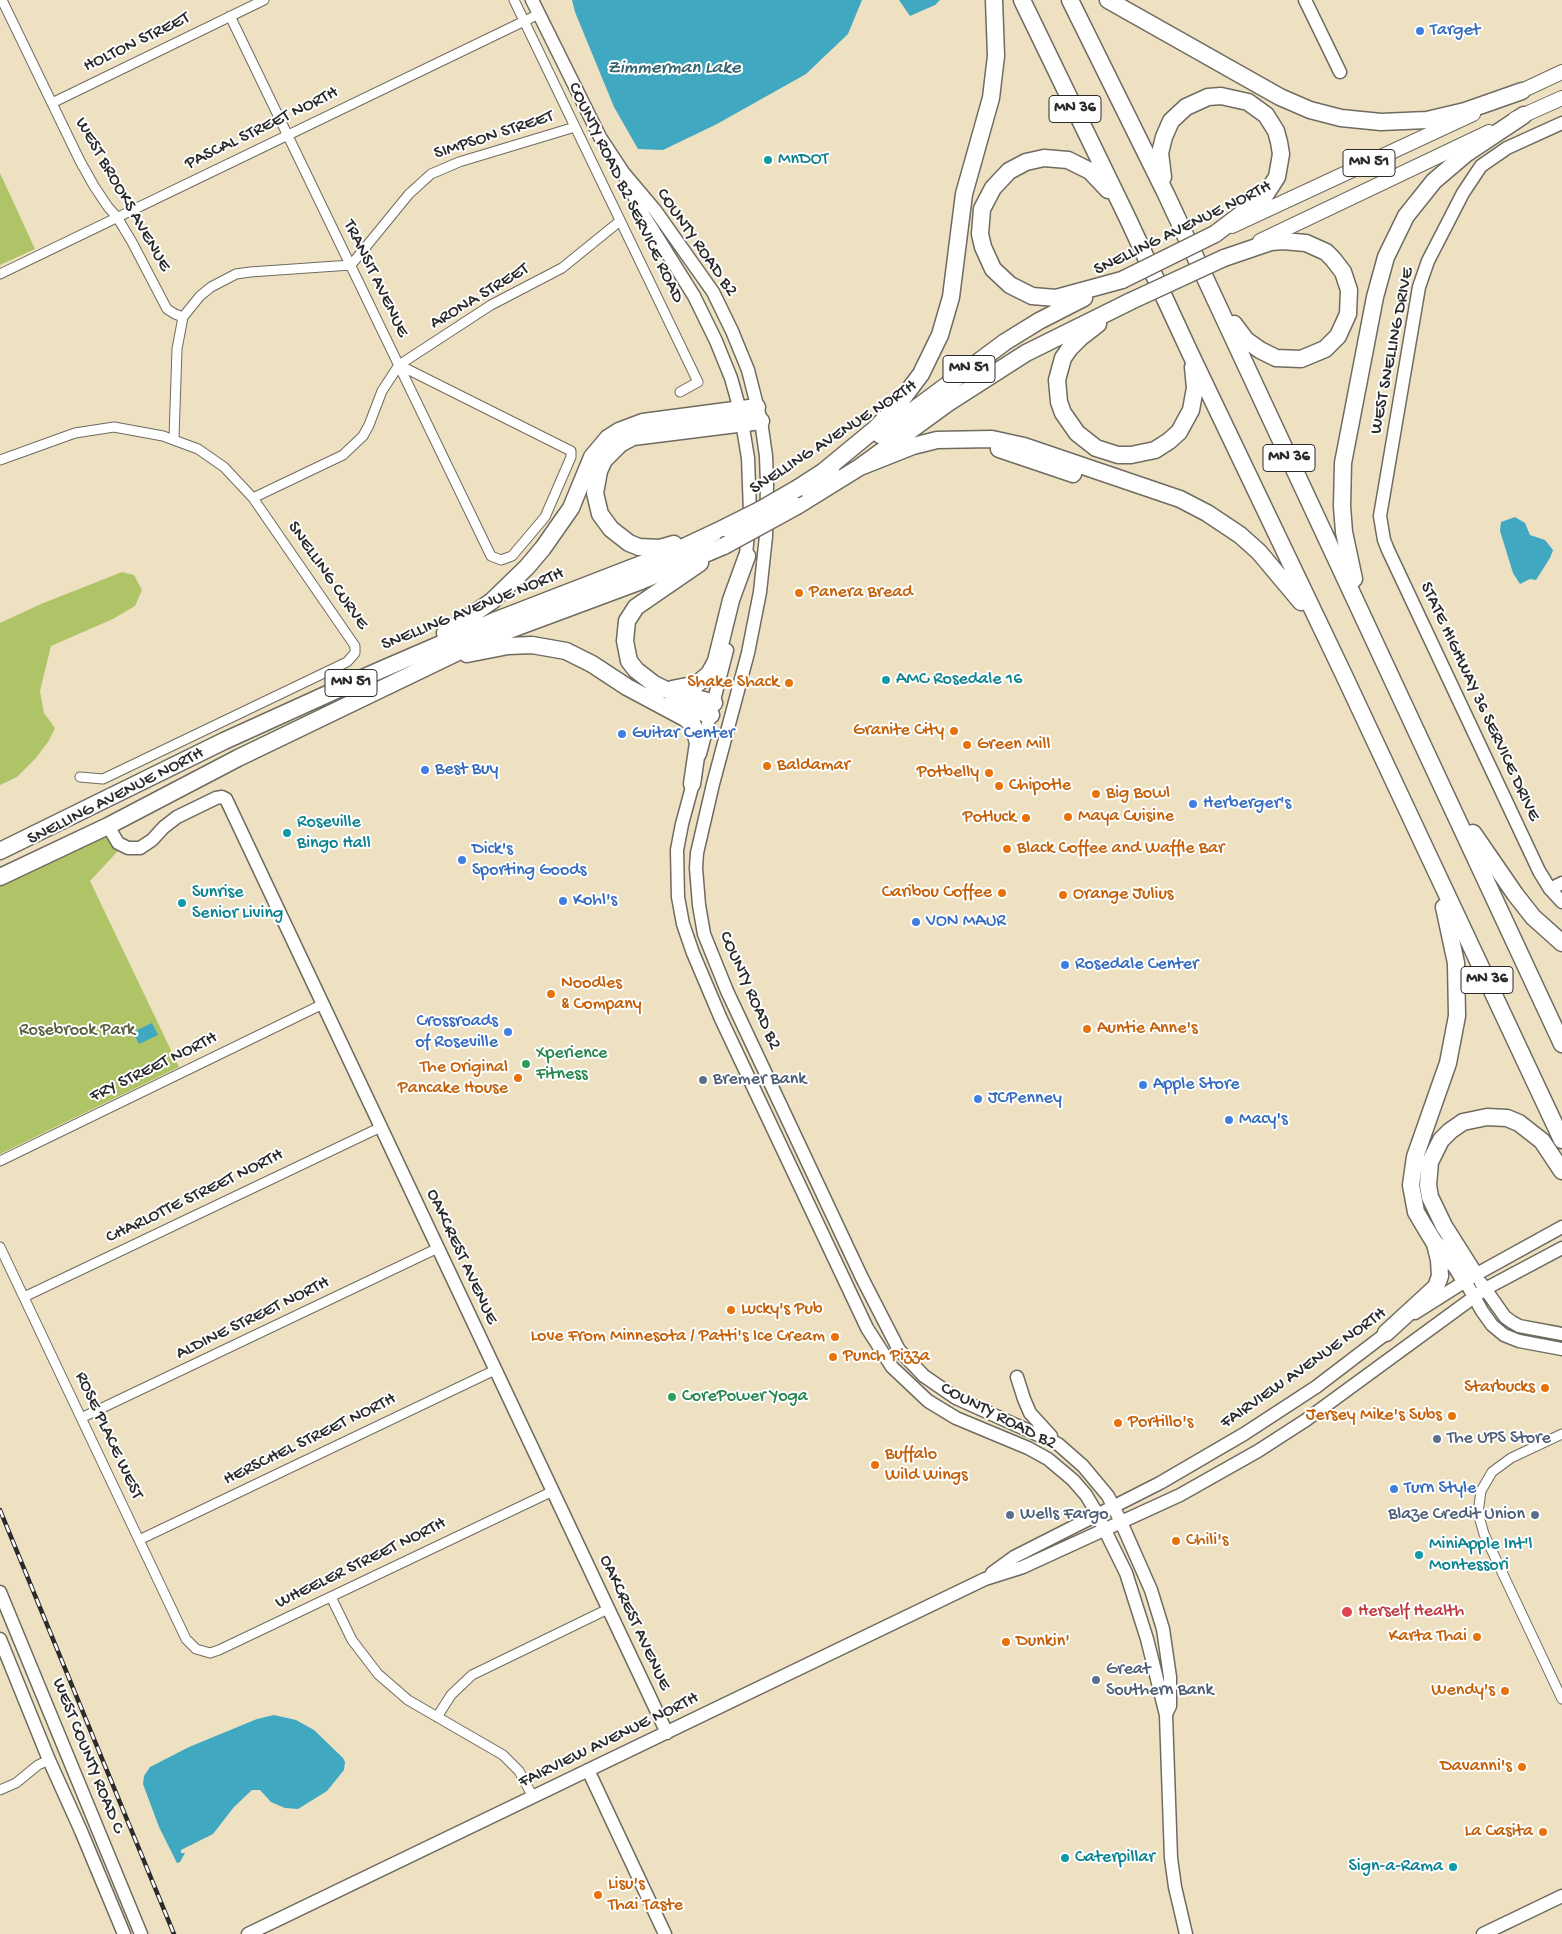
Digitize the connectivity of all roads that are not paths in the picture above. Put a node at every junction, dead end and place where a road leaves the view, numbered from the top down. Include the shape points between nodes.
1 (2, 0) edge
2 (264, 0) edge
3 (514, 0) edge
4 (532, 0) edge
5 (994, 0) edge
6 (1022, 0) edge
7 (1070, 0) edge
8 (1108, 0) edge
9 (1305, 0) edge
10 (539, 14) junction
11 (230, 16) junction
12 (524, 21) junction
13 (1340, 72) dead end
14 (1562, 72) edge
15 (1522, 91) junction
16 (1562, 98) edge
17 (52, 103) junction
18 (1524, 115) junction
19 (1562, 123) edge
20 (575, 127) junction
21 (288, 135) junction
22 (623, 172) junction
23 (1166, 194) junction
24 (117, 217) junction
25 (1128, 219) junction
26 (620, 221) junction
27 (1216, 234) junction
28 (1224, 258) junction
29 (351, 265) junction
30 (0, 274) edge
31 (1122, 280) junction
32 (1212, 292) junction
33 (1131, 301) junction
34 (183, 317) junction
35 (1191, 355) junction
36 (400, 366) junction
37 (680, 392) dead end
38 (759, 414) junction
39 (741, 417) junction
40 (174, 438) junction
41 (0, 460) edge
42 (860, 467) junction
43 (824, 471) junction
44 (253, 498) junction
45 (1381, 527) joint
46 (719, 539) junction
47 (747, 556) junction
48 (1367, 624) junction
49 (443, 658) junction
50 (1342, 670) junction
51 (376, 672) junction
52 (627, 687) junction
53 (664, 689) junction
54 (713, 709) junction
55 (732, 714) junction
56 (1430, 761) junction
57 (80, 777) dead end
58 (692, 784) junction
59 (1412, 821) junction
60 (108, 826) junction
61 (0, 851) edge
62 (0, 877) edge
63 (1562, 883) edge
64 (1550, 889) junction
65 (1562, 902) edge
66 (1562, 944) edge
67 (323, 1004) junction
68 (737, 1012) junction
69 (721, 1019) junction
70 (1562, 1044) edge
71 (381, 1127) junction
72 (1562, 1140) edge
73 (0, 1161) edge
74 (1562, 1172) edge
75 (1562, 1227) edge
76 (1434, 1242) junction
77 (0, 1248) edge
78 (438, 1248) junction
79 (1562, 1248) edge
80 (1470, 1278) junction
81 (1480, 1293) junction
82 (24, 1297) junction
83 (1386, 1333) junction
84 (1562, 1334) edge
85 (1562, 1349) edge
86 (495, 1370) junction
87 (1017, 1376) dead end
88 (81, 1418) junction
89 (1562, 1434) edge
90 (1056, 1442) junction
91 (553, 1491) junction
92 (1114, 1507) junction
93 (1098, 1515) junction
94 (1121, 1522) junction
95 (1105, 1529) junction
96 (139, 1540) junction
97 (984, 1579) junction
98 (0, 1592) edge
99 (331, 1597) junction
100 (608, 1609) junction
101 (0, 1639) edge
102 (186, 1639) joint
103 (1562, 1700) edge
104 (1166, 1715) junction
105 (437, 1718) junction
106 (667, 1733) junction
107 (49, 1760) junction
108 (588, 1770) junction
109 (0, 1790) edge
110 (533, 1797) junction
111 (1562, 1896) edge
112 (124, 1934) edge
113 (141, 1934) edge
114 (248, 1934) edge
115 (665, 1934) edge
116 (1186, 1934) edge
117 (1482, 1934) edge

1 - 17 street, WEST BROOKS AVENUE
2 - 11 street, HOLTON STREET
3 - 12 street, COUNTY ROAD B2 SERVICE ROAD
4 - 10 street, COUNTY ROAD B2
5 - 43 highway via 994,75 986,119 964,194 954,275 943,327 921,374 897,406 875,429
6 - 25 highway, MN 36
7 - 23 highway, MN 36
8 - 15 highway via 1280,97 1310,110 1341,118 1381,122 1426,120 1465,112
9 - 13 street
10 - 12 street, PASCAL STREET NORTH
10 - 22 street, COUNTY ROAD B2 via 600,137
11 - 17 street, HOLTON STREET
11 - 21 street, TRANSIT AVENUE
12 - 20 street, COUNTY ROAD B2 SERVICE ROAD
12 - 21 street, PASCAL STREET NORTH
14 - 15 main road, SNELLING AVENUE NORTH / MN 51
15 - 27 main road, SNELLING AVENUE NORTH / MN 51
16 - 18 main road, SNELLING AVENUE NORTH / MN 51
17 - 24 street, WEST BROOKS AVENUE via 94,186
18 - 28 main road, SNELLING AVENUE NORTH / MN 51
18 - 48 highway via 1467,153 1434,181 1406,216 1383,266 1342,479 1348,558
19 - 45 street, WEST SNELLING DRIVE via 1507,148 1481,166 1462,193 1428,262 1419,287 1381,504
20 - 26 street, COUNTY ROAD B2 SERVICE ROAD
20 - 29 street, SIMPSON STREET via 459,162 431,174 409,194
21 - 24 street, PASCAL STREET NORTH
21 - 29 street, TRANSIT AVENUE
22 - 38 street, COUNTY ROAD B2 via 655,210 713,292 748,370
22 - 39 street, COUNTY ROAD B2 via 642,211 704,314 727,368
23 - 27 highway via 1160,153 1171,121 1179,112 1195,102 1221,96 1248,102 1257,108 1272,124 1280,142 1277,177 1264,197
23 - 32 highway, MN 36
24 - 30 street, PASCAL STREET NORTH
24 - 34 street, WEST BROOKS AVENUE via 167,309
25 - 31 highway via 1090,171 1068,160 1044,158 1020,164 1000,179 987,197 980,222 983,247 993,269 1001,278 1032,296 1056,298
25 - 35 highway, MN 36
26 - 36 street, ARONA STREET via 562,268 491,305
26 - 37 street, COUNTY ROAD B2 SERVICE ROAD via 698,382
27 - 31 highway, SNELLING AVENUE NORTH / MN 51, bridge
28 - 32 highway via 1271,242 1306,243 1316,247 1333,259 1347,282 1350,298 1346,321 1338,336 1318,353 1301,359 1276,358 1246,340
28 - 33 highway, SNELLING AVENUE NORTH / MN 51, bridge
29 - 34 street via 236,274 211,287
29 - 36 street, TRANSIT AVENUE
31 - 43 highway, SNELLING AVENUE NORTH / MN 51 via 1022,331
32 - 48 highway, MN 36
33 - 35 highway via 1080,338 1070,348 1059,369 1057,390 1061,407 1086,441 1107,452 1130,455 1155,450 1169,441 1186,421 1194,399
33 - 42 highway, SNELLING AVENUE NORTH / MN 51 via 1026,353 948,403
34 - 40 street via 177,349
35 - 50 highway, MN 36
36 - 36 street, TRANSIT AVENUE via 571,450 571,457 545,517 512,556 502,560 491,556
36 - 44 street, ARONA STREET via 382,391 370,425 353,446 331,461
38 - 39 highway
38 - 55 street, COUNTY ROAD B2 via 766,456 765,543 756,614
39 - 46 highway via 633,437 611,451 598,470 595,493 600,514 611,529 629,543 660,548
39 - 47 street, COUNTY ROAD B2 via 750,486
39 - 51 highway via 643,422 608,438 592,457 567,515 527,567 472,616
40 - 41 street, SNELLING CURVE via 114,427 94,429
40 - 44 street, SNELLING CURVE via 211,458 235,477
42 - 46 highway, SNELLING AVENUE NORTH / MN 51, bridge via 797,506
42 - 50 highway via 937,440 992,439 1024,446 1180,499 1240,535 1275,570 1309,612
43 - 46 highway, SNELLING AVENUE NORTH / MN 51, bridge
44 - 57 street, SNELLING CURVE via 353,640 352,658 104,779
45 - 64 street, STATE HIGHWAY 36 SERVICE DRIVE via 1388,550
46 - 49 highway, SNELLING AVENUE NORTH / MN 51 via 641,580
46 - 51 highway, SNELLING AVENUE NORTH / MN 51 via 494,621
46 - 53 highway via 699,565 636,606 627,621 625,641 629,661 645,678
47 - 53 highway via 731,600 716,661 709,674 697,684
47 - 54 street, COUNTY ROAD B2
48 - 56 highway, MN 36
49 - 52 highway via 508,646 549,647 566,651 592,664
49 - 60 highway, SNELLING AVENUE NORTH / MN 51 via 238,758
50 - 59 highway, MN 36
51 - 61 highway, SNELLING AVENUE NORTH / MN 51 via 224,741
52 - 54 highway via 670,704
52 - 58 highway via 693,725 698,743
53 - 54 highway
54 - 55 street
54 - 58 street, COUNTY ROAD B2
55 - 68 street, COUNTY ROAD B2 via 704,821 696,868 704,934
56 - 66 highway via 1493,864 1533,917
56 - 70 highway, MN 36
58 - 69 street, COUNTY ROAD B2 via 677,850 678,897 686,932
59 - 72 highway, MN 36
59 - 76 highway via 1452,935 1458,988 1457,1016 1448,1063 1412,1173 1416,1212
60 - 62 highway, SNELLING AVENUE NORTH / MN 51
60 - 67 street, OAKCREST AVENUE via 118,843 128,848 140,848 177,817 222,797 228,802
63 - 64 street
64 - 65 street, STATE HIGHWAY 36 SERVICE DRIVE
67 - 71 street, OAKCREST AVENUE
67 - 73 street, FRY STREET NORTH
68 - 69 street
68 - 90 street, COUNTY ROAD B2 via 899,1350 924,1376 956,1398
69 - 93 street, COUNTY ROAD B2 via 867,1328 892,1368 938,1408 1048,1459 1078,1486
71 - 78 street, OAKCREST AVENUE
71 - 82 street, CHARLOTTE STREET NORTH
74 - 80 highway via 1542,1141 1507,1118 1488,1117 1463,1122 1442,1140 1430,1162 1430,1197
75 - 80 street, FAIRVIEW AVENUE NORTH
76 - 80 highway
76 - 83 highway via 1440,1276 1436,1286
77 - 82 street, ROSE PLACE WEST
78 - 86 street, OAKCREST AVENUE
78 - 88 street, ALDINE STREET NORTH
79 - 81 street, FAIRVIEW AVENUE NORTH
80 - 81 street
80 - 83 street, FAIRVIEW AVENUE NORTH
81 - 84 street via 1519,1326
81 - 85 street via 1492,1325 1504,1335 1518,1341
81 - 94 street, FAIRVIEW AVENUE NORTH via 1284,1435 1187,1492
82 - 88 street, ROSE PLACE WEST
83 - 92 street, FAIRVIEW AVENUE NORTH via 1252,1429
86 - 91 street, OAKCREST AVENUE
86 - 96 street, HERSCHEL STREET NORTH
87 - 90 street via 1032,1415
88 - 96 street, ROSE PLACE WEST
89 - 103 street via 1511,1458 1492,1472 1482,1491 1478,1512 1484,1534
90 - 92 street, COUNTY ROAD B2 via 1086,1468
91 - 99 street, WHEELER STREET NORTH
91 - 100 street, OAKCREST AVENUE
92 - 93 street, FAIRVIEW AVENUE NORTH
92 - 94 street, COUNTY ROAD B2
93 - 95 street, COUNTY ROAD B2
93 - 97 street, FAIRVIEW AVENUE NORTH via 1014,1557
94 - 95 street, FAIRVIEW AVENUE NORTH
94 - 104 street, COUNTY ROAD B2 via 1151,1590 1162,1629 1170,1677 1170,1706
95 - 97 street, FAIRVIEW AVENUE NORTH via 1023,1567
95 - 104 street, COUNTY ROAD B2 via 1137,1603
96 - 102 street, ROSE PLACE WEST
97 - 106 street, FAIRVIEW AVENUE NORTH
98 - 113 street, WEST COUNTY ROAD C
99 - 102 street, WHEELER STREET NORTH via 216,1651 202,1652
99 - 105 street via 352,1640 378,1674 408,1700
100 - 105 street via 472,1675 451,1695
100 - 106 street, OAKCREST AVENUE
101 - 107 street, WEST COUNTY ROAD C
104 - 116 street, COUNTY ROAD B2 via 1171,1858
105 - 110 street via 512,1762
106 - 108 street, FAIRVIEW AVENUE NORTH
107 - 109 street
107 - 112 street, WEST COUNTY ROAD C
108 - 110 street, FAIRVIEW AVENUE NORTH
108 - 115 street
110 - 114 street, FAIRVIEW AVENUE NORTH
111 - 117 street

